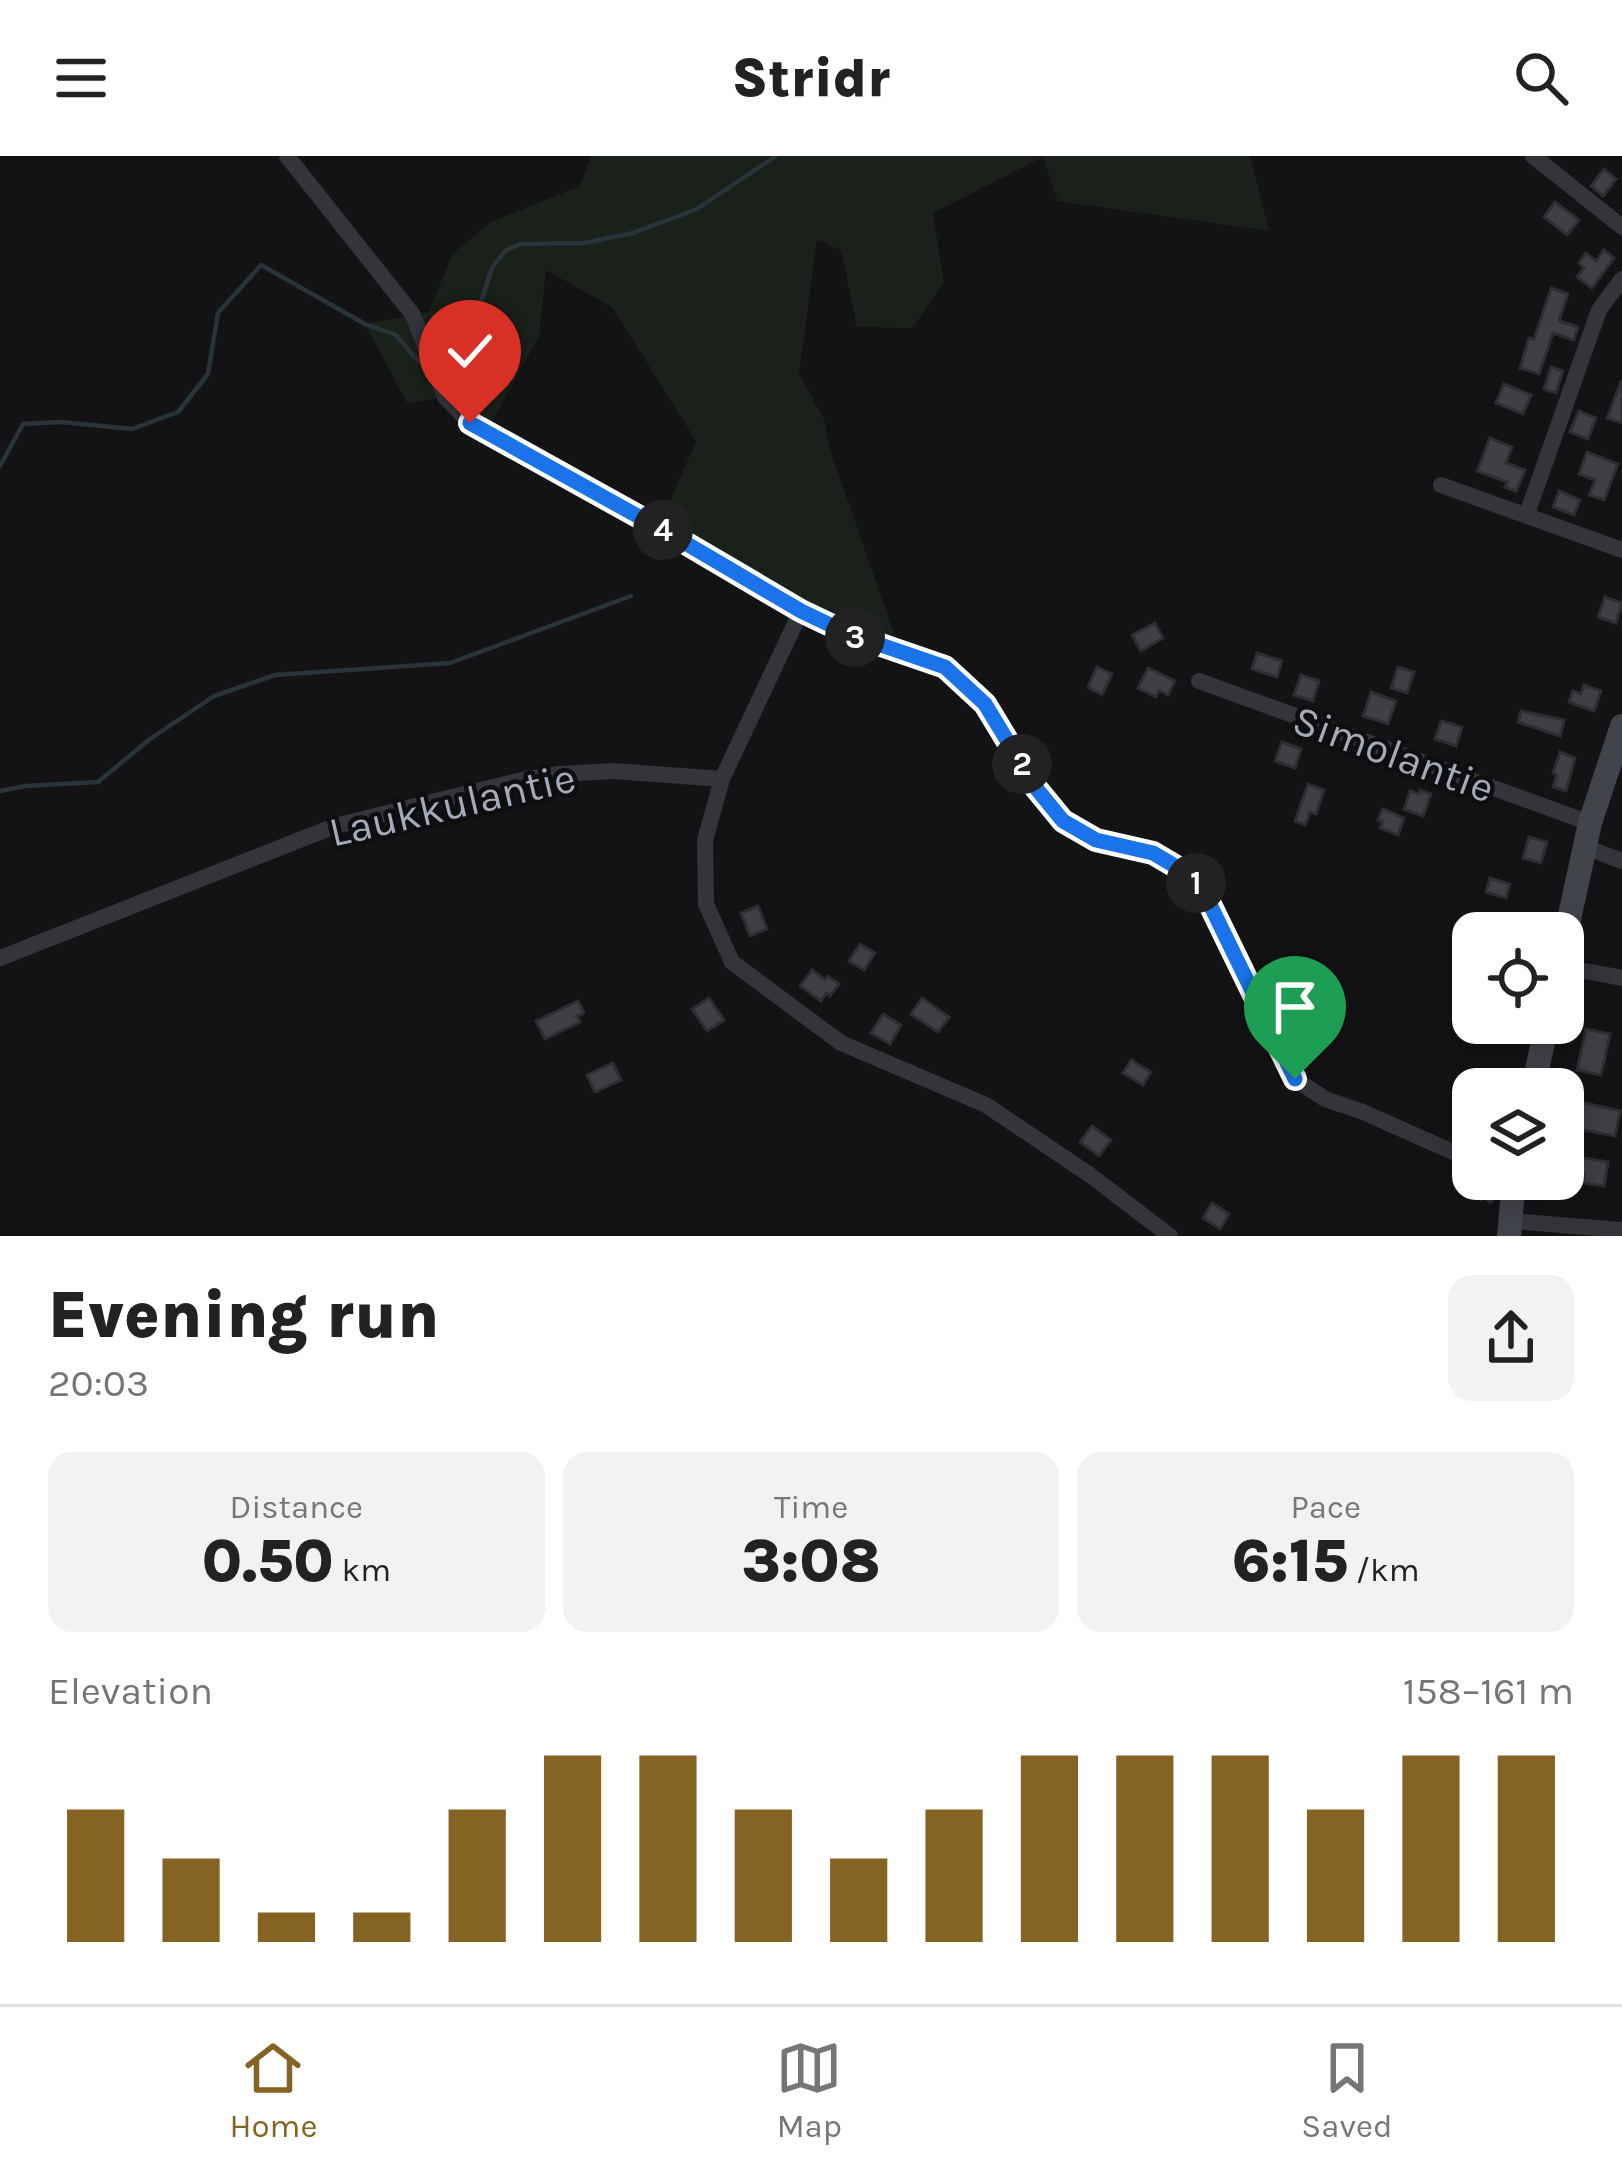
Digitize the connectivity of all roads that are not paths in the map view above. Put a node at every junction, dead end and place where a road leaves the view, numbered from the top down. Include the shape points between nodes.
1 (287, 156) edge
2 (1540, 158) edge
3 (1622, 227) edge
4 (1622, 279) edge
5 (1442, 485) dead end
6 (1527, 514) junction
7 (1622, 550) edge
8 (801, 611) junction
9 (1199, 681) dead end
10 (1622, 726) edge
11 (722, 779) junction
12 (1587, 835) junction
13 (1622, 861) edge
14 (1570, 912) edge
15 (0, 958) edge
16 (1584, 971) edge
17 (1622, 978) edge
18 (1452, 1152) edge
19 (1510, 1228) edge
20 (1622, 1230) edge
21 (1170, 1236) edge

1 - 8 street via 413,315 445,397 470,423
2 - 3 street
4 - 6 street via 1598,310
5 - 6 street
6 - 7 street
8 - 11 street
8 - 18 street via 945,667 985,704 1063,821 1096,840 1153,853 1202,888 1295,1079
9 - 12 street, Simolantie
10 - 12 street
11 - 15 street, Laukkulantie via 559,774 356,821
11 - 21 street via 705,840 706,904 732,962 842,1043 986,1105
12 - 13 street, Simolantie
12 - 14 street
16 - 17 street
19 - 20 street

